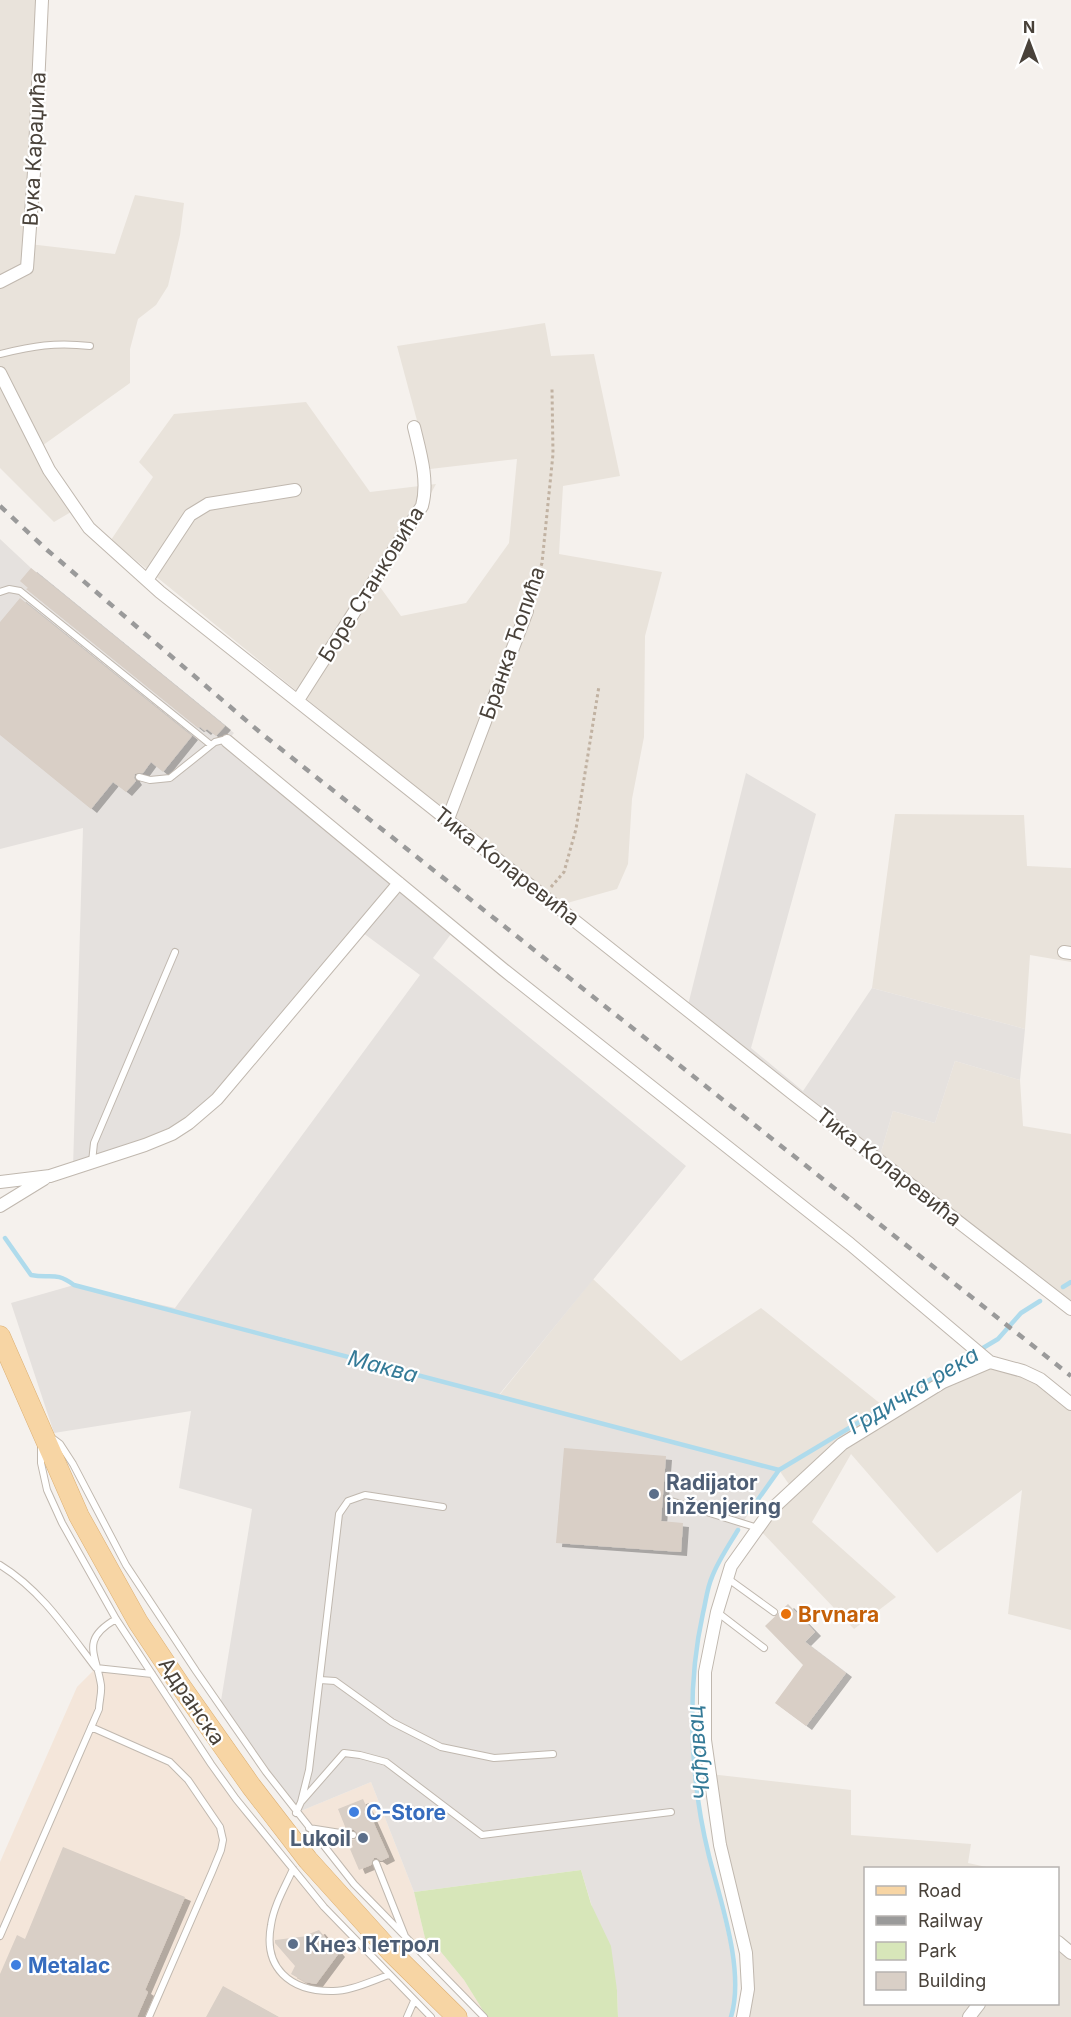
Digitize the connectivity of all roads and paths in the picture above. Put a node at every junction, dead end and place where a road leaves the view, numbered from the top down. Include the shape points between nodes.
1 (42, 0) edge
2 (0, 282) edge
3 (90, 346) dead end
4 (0, 354) edge
5 (0, 373) edge
6 (552, 389) dead end
7 (414, 427) dead end
8 (295, 490) dead end
9 (147, 580) junction
10 (0, 592) edge
11 (527, 611) joint
12 (599, 686) dead end
13 (298, 700) junction
14 (227, 741) joint
15 (211, 745) junction
16 (140, 777) dead end
17 (447, 819) junction
18 (399, 883) junction
19 (544, 896) junction
20 (175, 952) dead end
21 (92, 1163) junction
22 (50, 1176) junction
23 (0, 1182) edge
24 (0, 1206) edge
25 (1071, 1309) edge
26 (0, 1336) edge
27 (987, 1360) junction
28 (1071, 1404) edge
29 (40, 1428) junction
30 (668, 1500) dead end
31 (443, 1507) dead end
32 (758, 1528) junction
33 (0, 1565) edge
34 (727, 1578) junction
35 (717, 1612) junction
36 (774, 1612) dead end
37 (116, 1619) junction
38 (764, 1648) dead end
39 (96, 1668) junction
40 (152, 1674) junction
41 (320, 1680) junction
42 (91, 1727) junction
43 (553, 1754) dead end
44 (301, 1802) junction
45 (671, 1812) dead end
46 (296, 1813) junction
47 (309, 1828) junction
48 (352, 1835) dead end
49 (376, 1863) dead end
50 (293, 1869) junction
51 (0, 1936) edge
52 (406, 1939) junction
53 (1059, 1943) edge
54 (1071, 1953) edge
55 (389, 1975) junction
56 (414, 2001) junction
57 (978, 2005) edge
58 (428, 2016) edge
59 (149, 2017) edge
60 (407, 2017) edge
61 (457, 2017) edge
62 (483, 2017) edge
63 (743, 2017) edge
64 (969, 2017) edge

1 - 2 street, Вука Караџића via 27,268
3 - 4 lane via 63,343
5 - 9 street, Тика Коларевића via 49,470 89,528
6 - 11 path, Бранка Ћопића via 553,454 542,563
7 - 13 street, Боре Станковића via 423,465 422,506
8 - 9 street via 208,504 190,515
9 - 13 street, Тика Коларевића
10 - 15 lane via 20,591
11 - 17 street, Бранка Ћопића
12 - 19 path via 576,829 564,872
13 - 17 street, Тика Коларевића
14 - 15 lane
14 - 18 street
15 - 16 lane via 170,778
17 - 19 street, Тика Коларевића
18 - 21 street via 210,1105 172,1134
18 - 27 street via 850,1244
19 - 25 street, Тика Коларевића
20 - 21 lane via 94,1143
21 - 22 street
22 - 23 street
22 - 24 street
26 - 29 main road, Адранска
27 - 28 street via 1040,1379
27 - 32 street via 943,1382 842,1444 771,1510
29 - 37 lane via 47,1490
29 - 46 lane via 67,1454 126,1565
29 - 61 main road, Адранска via 79,1516 138,1622 251,1786 341,1898
30 - 32 lane
31 - 41 lane via 366,1495 348,1501 339,1514
32 - 34 street
33 - 39 lane via 41,1597
34 - 35 street
34 - 36 lane
35 - 38 lane
35 - 63 street via 705,1672 705,1740 720,1845 746,1953 748,1989
37 - 39 lane via 96,1634
37 - 40 lane
39 - 40 lane
39 - 42 lane via 101,1686 99,1709
40 - 50 lane via 236,1799
41 - 43 lane via 335,1681 392,1722 441,1747 494,1758
41 - 44 lane
42 - 51 lane
42 - 59 lane via 170,1762 214,1817 223,1840
44 - 45 lane via 344,1753 386,1762 482,1835
44 - 46 lane
46 - 47 lane
47 - 48 lane
47 - 52 lane
49 - 52 lane
50 - 55 lane
50 - 55 lane via 276,1905 269,1945 276,1967 287,1980 305,1988 333,1992
52 - 62 lane
53 - 54 street
55 - 56 lane
56 - 58 lane
56 - 60 lane
57 - 64 street

